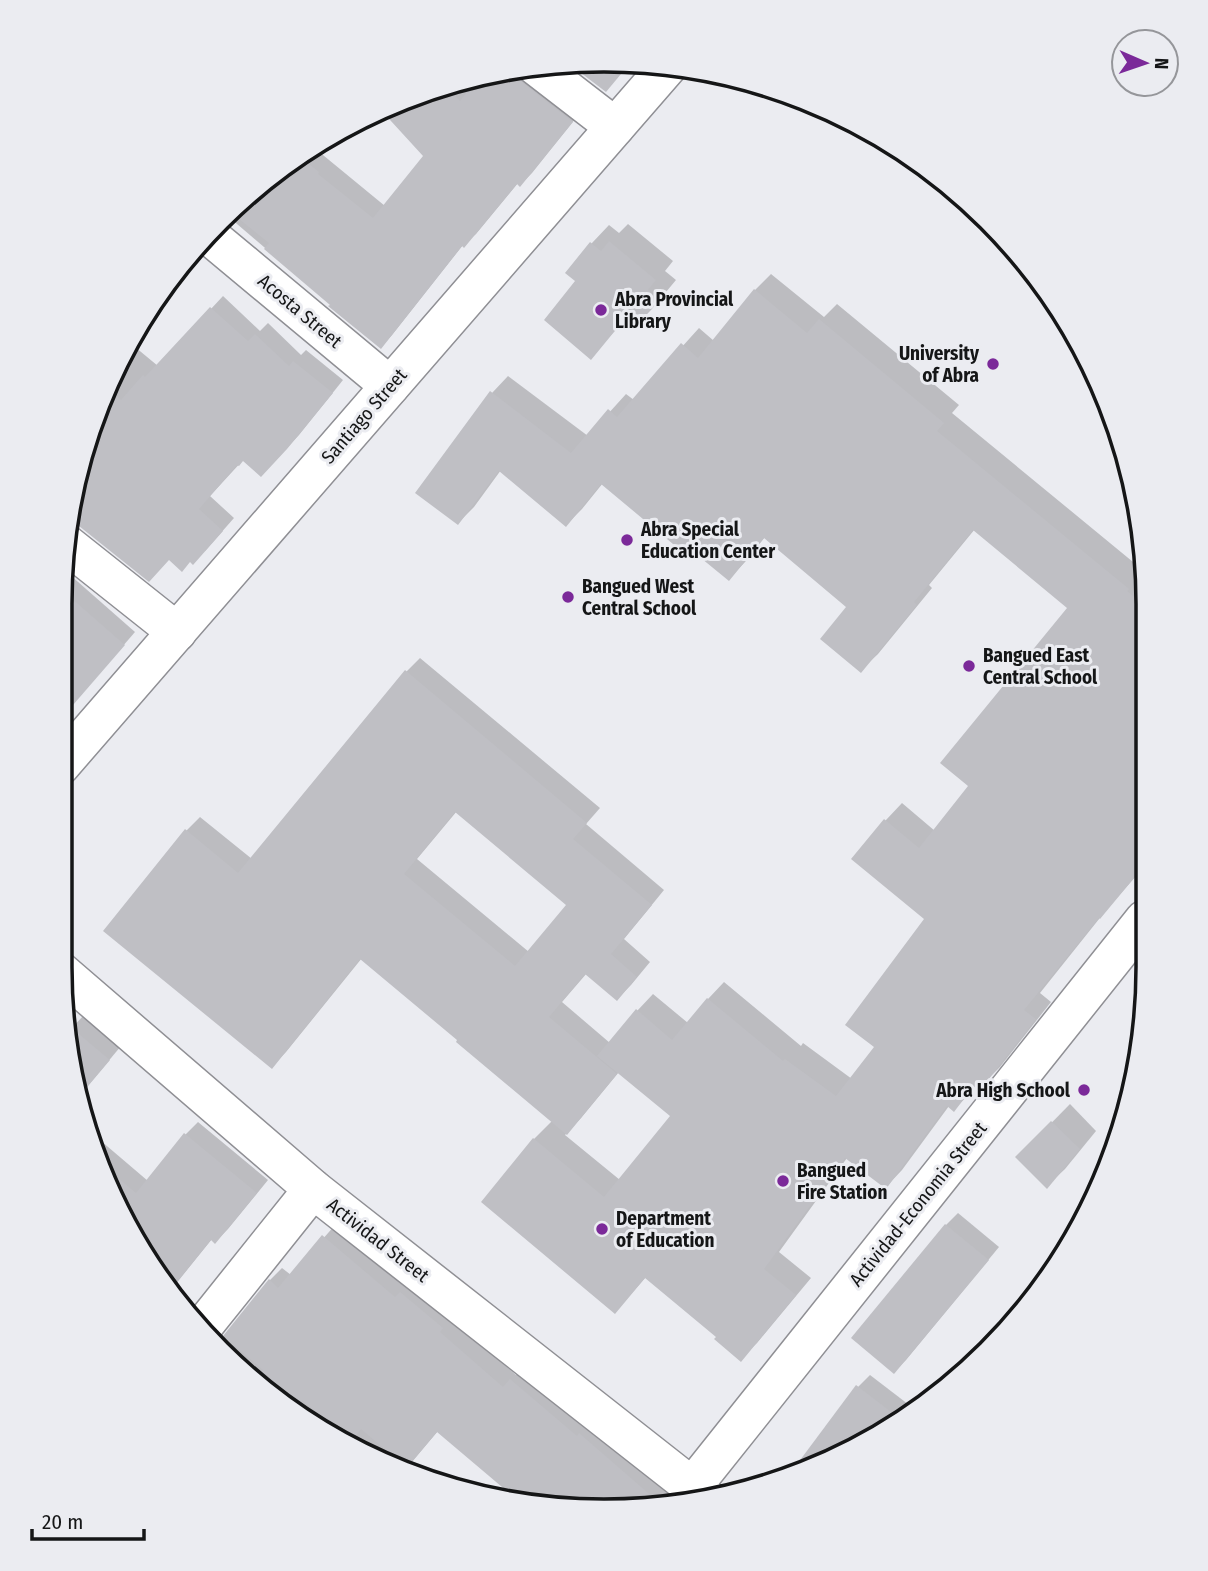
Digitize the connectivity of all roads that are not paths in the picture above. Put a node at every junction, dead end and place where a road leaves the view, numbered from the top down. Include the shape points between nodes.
1 (548, 75) edge
2 (660, 75) edge
3 (615, 127) junction
4 (216, 241) edge
5 (390, 386) junction
6 (75, 551) edge
7 (177, 632) junction
8 (72, 752) edge
9 (1136, 930) edge
10 (72, 982) edge
11 (313, 1189) junction
12 (207, 1321) edge
13 (700, 1490) edge
14 (697, 1491) edge

1 - 3 street
2 - 3 street, Santiago Street
3 - 5 street, Santiago Street
4 - 5 street, Acosta Street
5 - 7 street, Santiago Street
6 - 7 street
7 - 8 street, Santiago Street
9 - 13 street, Actividad-Economia Street
10 - 11 street, Actividad Street
11 - 12 street
11 - 14 street, Actividad Street

